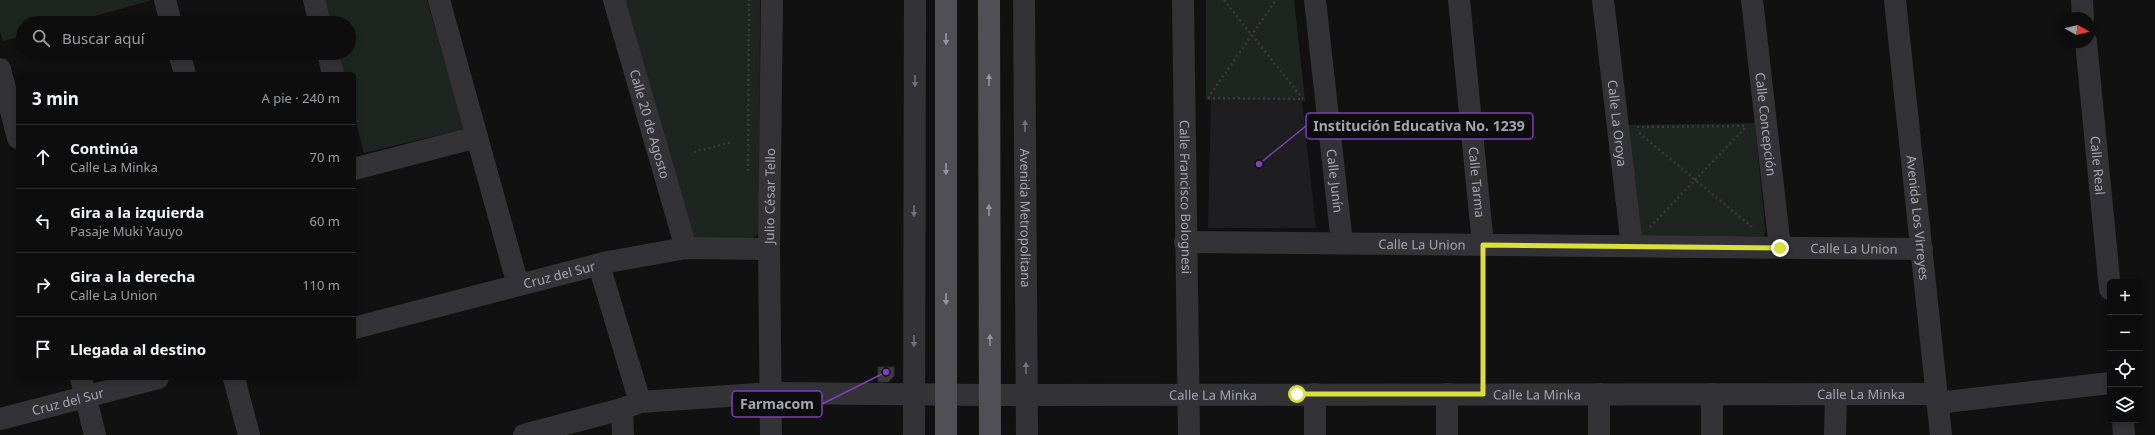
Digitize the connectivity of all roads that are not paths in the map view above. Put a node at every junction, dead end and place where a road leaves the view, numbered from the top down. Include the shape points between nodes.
1 (165, 0) edge
2 (314, 0) edge
3 (439, 0) edge
4 (614, 0) edge
5 (772, 0) edge
6 (915, 0) edge
7 (946, 0) edge
8 (989, 0) edge
9 (1024, 0) edge
10 (1183, 0) edge
11 (1315, 0) edge
12 (1459, 0) edge
13 (1604, 0) edge
14 (1752, 0) edge
15 (1895, 0) edge
16 (2082, 0) edge
17 (2083, 12) edge
18 (169, 16) edge
19 (318, 16) edge
20 (2087, 48) edge
21 (181, 60) edge
22 (330, 60) edge
23 (0, 69) edge
24 (184, 72) edge
25 (333, 72) edge
26 (16, 130) edge
27 (477, 137) junction
28 (356, 164) edge
29 (1638, 239) junction
30 (1185, 242) junction
31 (1342, 243) junction
32 (1483, 245) junction
33 (686, 248) junction
34 (769, 248) junction
35 (1780, 248) junction
36 (1922, 249) junction
37 (598, 265) junction
38 (2109, 279) edge
39 (518, 285) junction
40 (356, 327) edge
41 (141, 380) edge
42 (235, 380) edge
43 (2107, 383) edge
44 (83, 387) edge
45 (771, 393) junction
46 (914, 394) junction
47 (946, 394) junction
48 (1026, 394) junction
49 (1315, 394) junction
50 (1447, 394) junction
51 (1599, 394) junction
52 (1712, 394) junction
53 (1836, 394) junction
54 (990, 395) junction
55 (1189, 395) junction
56 (1937, 398) junction
57 (631, 406) junction
58 (0, 418) edge
59 (2123, 423) edge
60 (95, 435) edge
61 (249, 435) edge
62 (524, 435) edge
63 (623, 435) edge
64 (771, 435) edge
65 (914, 435) edge
66 (946, 435) edge
67 (990, 435) edge
68 (1027, 435) edge
69 (1189, 435) edge
70 (1315, 435) edge
71 (1447, 435) edge
72 (1599, 435) edge
73 (1712, 435) edge
74 (1835, 435) edge
75 (1940, 435) edge
76 (2124, 435) edge

1 - 18 street
2 - 19 street
3 - 27 street
4 - 33 street, Calle 20 de Agosto
5 - 34 street, Julio César Tello
6 -> 46 street
7 -> 47 main road
54 -> 8 main road
48 -> 9 street, Avenida Metropolitana
10 - 30 street, Calle Francisco Bolognesi
11 - 31 street, Calle Junín
12 - 32 street, Calle Tarma
13 - 29 street, Calle La Oroya
14 - 35 street, Calle Concepción
15 - 36 street, Avenida Los Virreyes
16 - 17 street
20 - 38 street, Calle Real
21 - 24 street
22 - 25 street
23 - 26 street
27 - 28 street
27 - 39 street
29 - 32 street, Calle La Union
29 - 35 street, Calle La Union
30 - 31 street, Calle La Union
30 - 55 street, Calle Francisco Bolognesi
31 - 32 street, Calle La Union
33 - 34 street, Cruz del Sur
33 - 37 street, Cruz del Sur
34 - 45 street, Julio César Tello
35 - 36 street, Calle La Union
36 - 56 street, Avenida Los Virreyes
37 - 39 street, Cruz del Sur
37 - 57 street
39 - 40 street, Cruz del Sur
41 - 44 street, Cruz del Sur
42 - 61 street
43 - 56 street, Calle La Minka
44 - 58 street, Cruz del Sur
44 - 60 street
45 - 46 street, Calle La Minka
45 - 57 street, Calle La Minka
45 - 64 street, Julio César Tello
46 - 47 street, Calle La Minka
46 - 65 street
47 - 54 street, Calle La Minka
47 - 66 main road
48 - 54 street, Calle La Minka
48 - 55 street, Calle La Minka
48 - 68 street, Avenida Metropolitana
49 - 50 street, Calle La Minka
49 - 55 street, Calle La Minka
49 - 70 street
50 - 51 street, Calle La Minka
50 - 71 street
51 - 52 street, Calle La Minka
51 - 72 street
52 - 53 street, Calle La Minka
52 - 73 street
53 - 56 street, Calle La Minka
53 - 74 street
54 - 67 main road
55 - 69 street, Calle Francisco Bolognesi
56 - 75 street, Avenida Los Virreyes
57 - 62 street, Calle La Minka
57 - 63 street
59 - 76 street

